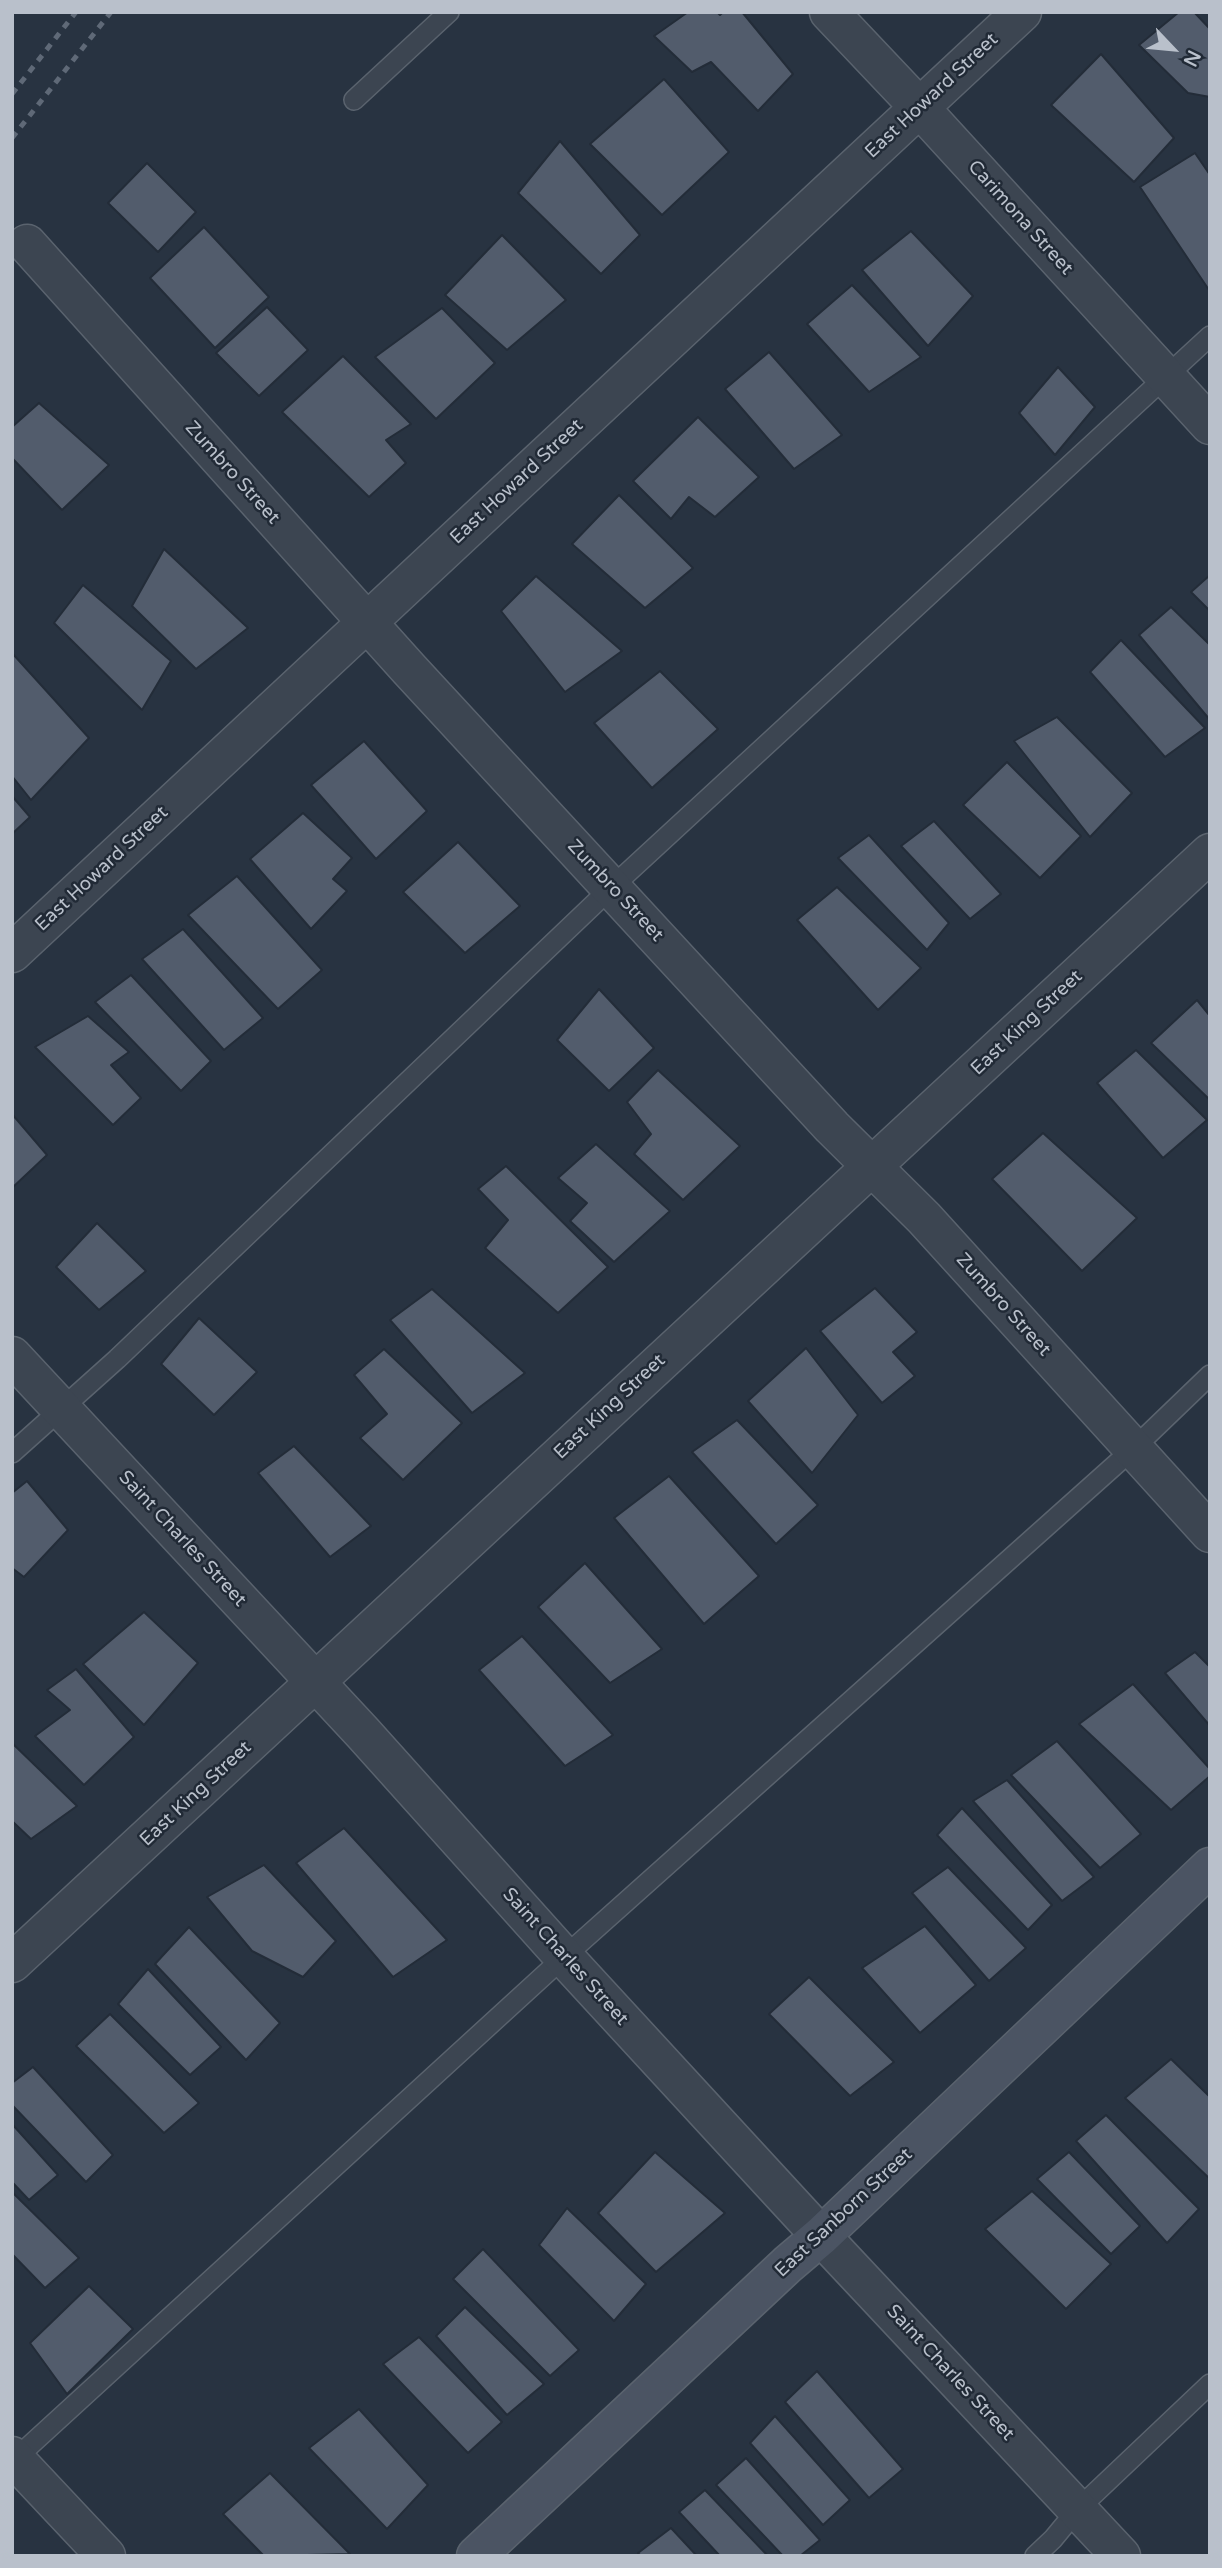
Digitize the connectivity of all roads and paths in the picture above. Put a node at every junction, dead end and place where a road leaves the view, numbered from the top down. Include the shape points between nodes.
1 (449, 12) edge
2 (829, 12) edge
3 (1022, 12) edge
4 (354, 100) dead end
5 (919, 107) junction
6 (20, 253) edge
7 (1210, 337) edge
8 (1166, 378) junction
9 (1210, 425) edge
10 (366, 622) junction
11 (1210, 853) edge
12 (612, 887) junction
13 (12, 953) edge
14 (871, 1166) junction
15 (12, 1356) edge
16 (1210, 1375) edge
17 (62, 1410) junction
18 (1133, 1449) junction
19 (12, 1453) edge
20 (1210, 1533) edge
21 (314, 1682) junction
22 (1210, 1867) edge
23 (564, 1957) junction
24 (12, 1963) edge
25 (821, 2236) junction
26 (1210, 2384) edge
27 (14, 2457) edge
28 (1077, 2510) junction
29 (106, 2556) edge
30 (476, 2556) edge
31 (1035, 2556) edge
32 (1121, 2556) edge

1 - 4 lane
2 - 5 street, Carimona Street
3 - 5 street, East Howard Street
5 - 8 street, Carimona Street
5 - 10 street, East Howard Street
6 - 10 street, Zumbro Street
7 - 8 lane
8 - 9 street, Carimona Street
8 - 12 lane
10 - 12 street, Zumbro Street
10 - 13 street, East Howard Street
11 - 14 street, East King Street
12 - 14 street, Zumbro Street
12 - 17 lane
14 - 18 street, Zumbro Street via 924,1218
14 - 21 street, East King Street
15 - 17 street, Saint Charles Street
16 - 18 lane
17 - 19 lane
17 - 21 street, Saint Charles Street
18 - 20 street, Zumbro Street
18 - 23 lane
21 - 23 street, Saint Charles Street
21 - 24 street, East King Street
22 - 25 street, East Sanborn Street
23 - 25 street, Saint Charles Street
23 - 27 lane
25 - 28 street, Saint Charles Street
25 - 30 street, East Sanborn Street
26 - 28 lane
27 - 29 street
28 - 31 lane
28 - 32 street, Saint Charles Street

